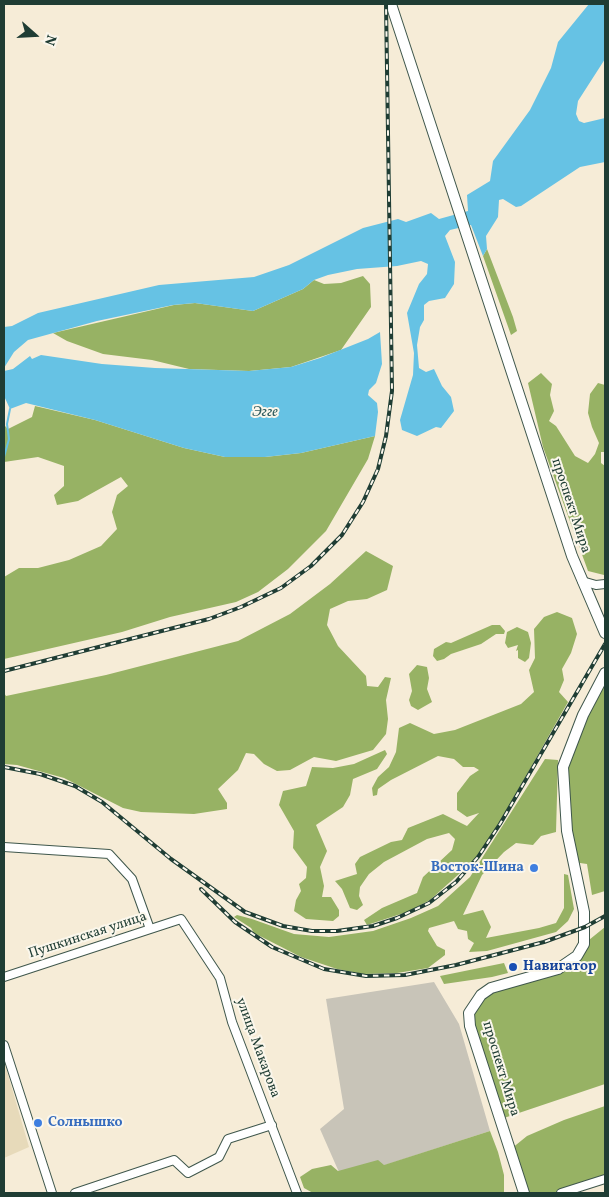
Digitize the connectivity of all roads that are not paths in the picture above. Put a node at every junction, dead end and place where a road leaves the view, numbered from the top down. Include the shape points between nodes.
1 (391, 4) edge
2 (582, 581) junction
3 (605, 584) edge
4 (605, 632) edge
5 (605, 674) edge
6 (4, 847) edge
7 (181, 919) joint
8 (150, 929) junction
9 (4, 977) edge
10 (4, 1045) edge
11 (272, 1125) junction
12 (605, 1179) edge
13 (52, 1193) edge
14 (75, 1193) edge
15 (297, 1193) edge
16 (524, 1193) edge
17 (561, 1193) edge

1 - 2 main road, проспект Мира
2 - 3 street
2 - 4 main road, проспект Мира
5 - 16 main road, проспект Мира via 583,714 563,767 567,831 584,912 584,944 577,956 558,970 491,988 481,995 470,1013 470,1026
6 - 8 street via 109,854 132,879
7 - 8 street, Пушкинская улица
7 - 11 street, улица Макарова via 220,978 232,1022
8 - 9 street, Пушкинская улица
10 - 13 street
11 - 14 street via 228,1139 219,1157 188,1173 174,1160
11 - 15 street, улица Макарова
12 - 17 street

